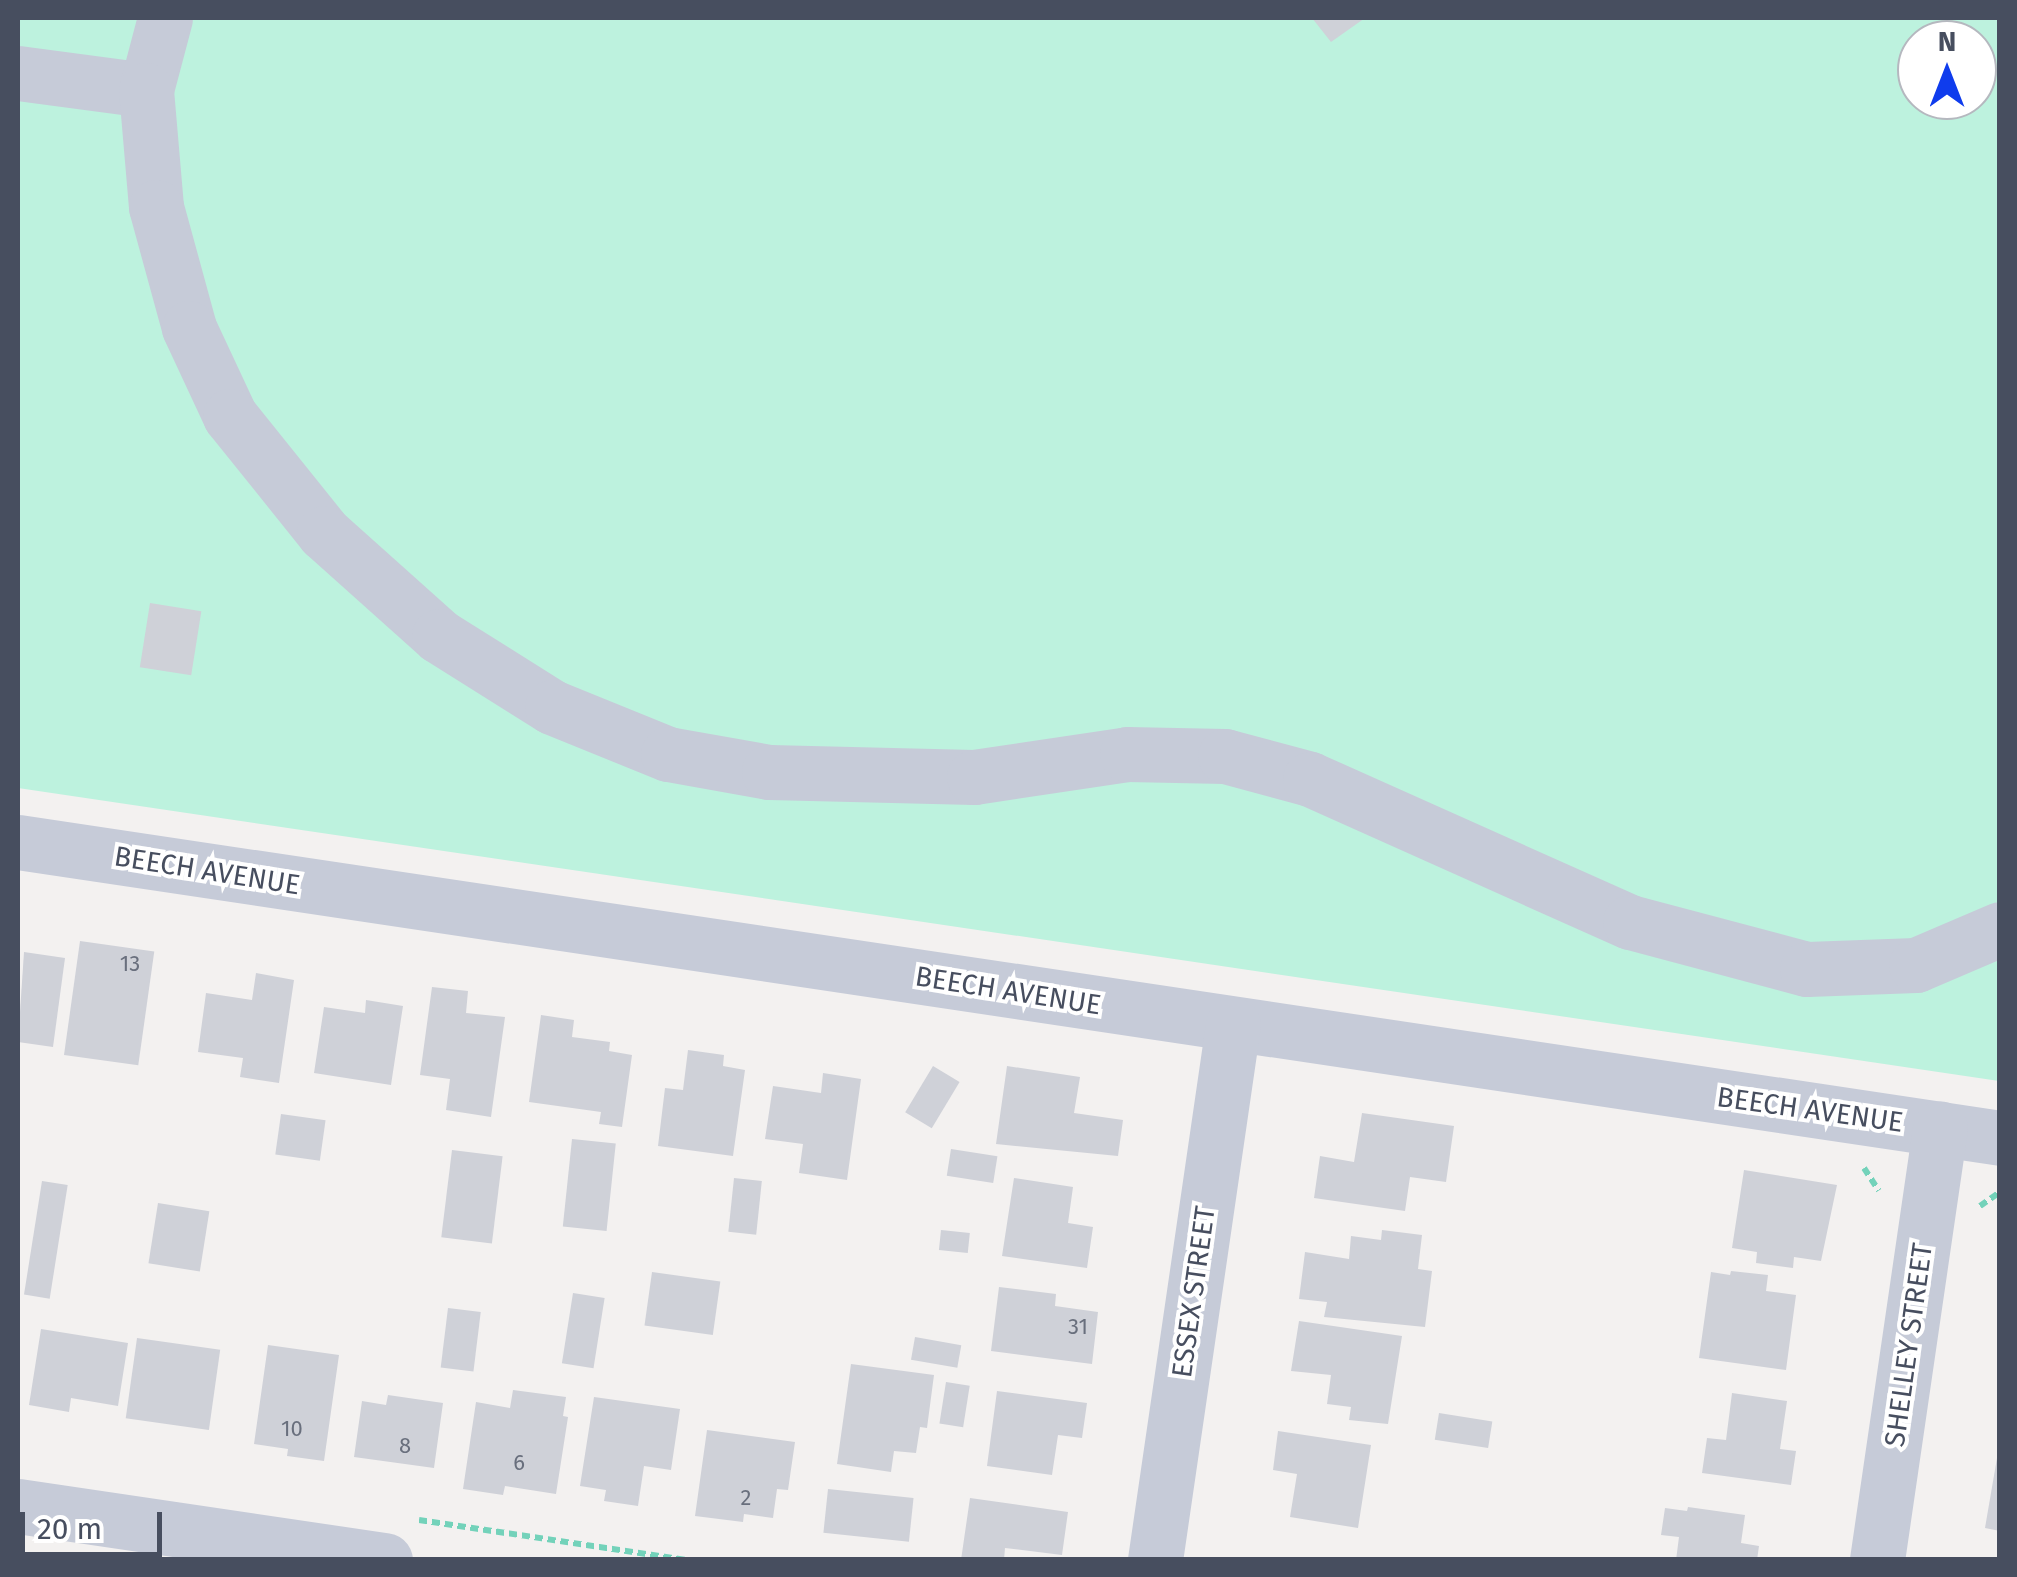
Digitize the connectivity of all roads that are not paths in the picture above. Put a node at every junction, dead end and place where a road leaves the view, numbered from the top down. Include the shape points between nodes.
1 (165, 18) edge
2 (18, 73) edge
3 (146, 90) junction
4 (18, 842) edge
5 (2000, 930) edge
6 (1233, 1024) junction
7 (1940, 1130) junction
8 (2000, 1138) edge
9 (18, 1506) edge
10 (385, 1560) edge
11 (1155, 1560) edge
12 (1877, 1560) edge

1 - 3 street
2 - 3 street
3 - 5 street via 156,207 190,328 230,416 324,534 439,636 552,707 668,754 770,772 974,777 1127,754 1225,756 1310,779 1630,922 1807,968 1916,966
4 - 6 street, BEECH AVENUE
6 - 7 street, BEECH AVENUE
6 - 11 street, ESSEX STREET
7 - 8 street, BEECH AVENUE
7 - 12 street, SHELLEY STREET
9 - 10 street

